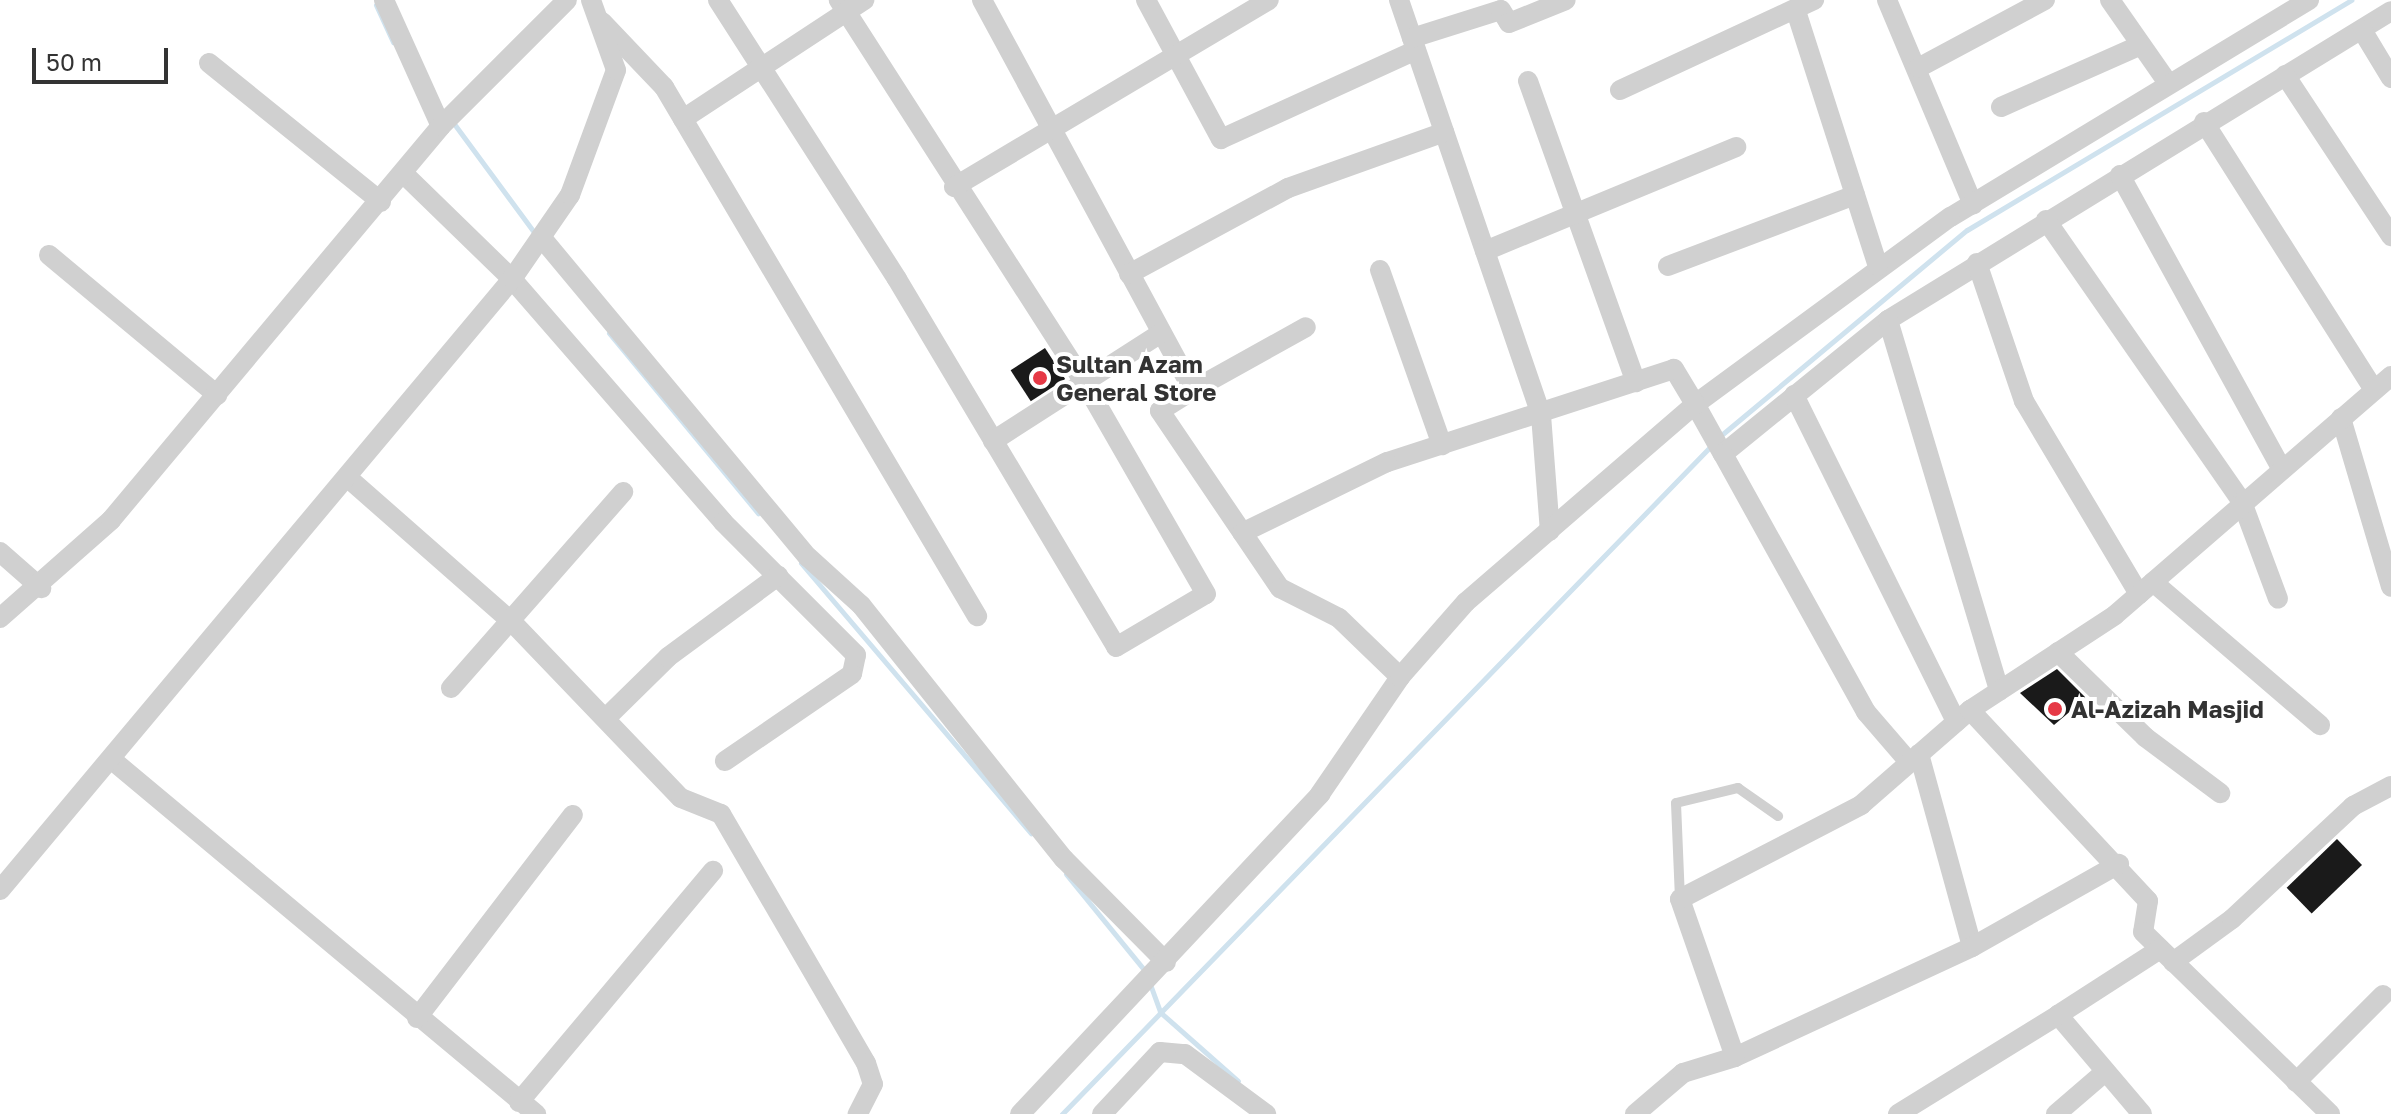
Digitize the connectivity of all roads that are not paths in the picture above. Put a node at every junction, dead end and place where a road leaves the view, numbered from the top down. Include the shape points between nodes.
1 (384, 0) edge
2 (567, 0) edge
3 (718, 0) edge
4 (864, 0) edge
5 (982, 0) edge
6 (1146, 0) edge
7 (1269, 0) edge
8 (1399, 0) edge
9 (1566, 0) edge
10 (1814, 0) edge
11 (1887, 0) edge
12 (2045, 0) edge
13 (2110, 0) edge
14 (2309, 0) edge
15 (842, 6) edge
16 (594, 9) edge
17 (1796, 11) junction
18 (2391, 11) edge
19 (2362, 30) junction
20 (1414, 44) junction
21 (2141, 45) junction
22 (1174, 53) junction
23 (209, 63) dead end
24 (765, 65) junction
25 (1918, 68) junction
26 (2285, 75) junction
27 (2391, 78) edge
28 (1528, 81) dead end
29 (2168, 83) junction
30 (1620, 90) dead end
31 (2001, 107) dead end
32 (683, 119) junction
33 (2204, 122) junction
34 (441, 126) junction
35 (1052, 127) junction
36 (1444, 132) junction
37 (1736, 147) dead end
38 (405, 175) junction
39 (2120, 175) junction
40 (954, 187) junction
41 (1855, 195) junction
42 (381, 202) junction
43 (1973, 205) junction
44 (1579, 213) junction
45 (2046, 220) junction
46 (2391, 236) edge
47 (541, 237) junction
48 (1485, 251) junction
49 (49, 255) dead end
50 (1977, 263) junction
51 (1668, 266) dead end
52 (1878, 266) junction
53 (1380, 270) dead end
54 (1129, 274) junction
55 (512, 279) junction
56 (1888, 320) junction
57 (1306, 327) dead end
58 (1161, 333) junction
59 (2391, 376) edge
60 (1084, 382) junction
61 (1636, 382) junction
62 (1193, 390) junction
63 (2374, 390) junction
64 (217, 395) junction
65 (1794, 395) junction
66 (1698, 411) junction
67 (1541, 415) junction
68 (2341, 418) junction
69 (993, 441) junction
70 (1442, 445) junction
71 (1721, 451) junction
72 (2281, 468) junction
73 (347, 477) junction
74 (623, 492) dead end
75 (2242, 502) junction
76 (1550, 531) junction
77 (1242, 533) junction
78 (0, 552) edge
79 (778, 576) junction
80 (2391, 587) edge
81 (41, 588) junction
82 (2146, 588) junction
83 (2278, 599) dead end
84 (977, 616) dead end
85 (0, 618) edge
86 (511, 621) junction
87 (2058, 652) junction
88 (1400, 677) junction
89 (451, 688) dead end
90 (1999, 691) junction
91 (1963, 716) junction
92 (606, 718) junction
93 (2320, 725) dead end
94 (1914, 758) junction
95 (111, 759) junction
96 (725, 761) dead end
97 (2391, 786) edge
98 (2220, 793) dead end
99 (573, 815) dead end
100 (1778, 816) dead end
101 (2119, 864) junction
102 (713, 871) dead end
103 (0, 890) edge
104 (1680, 899) junction
105 (1972, 947) junction
106 (2167, 955) junction
107 (1166, 962) junction
108 (2383, 995) dead end
109 (2058, 1015) junction
110 (417, 1018) junction
111 (1735, 1057) junction
112 (2105, 1072) junction
113 (2296, 1082) junction
114 (528, 1108) edge
115 (858, 1114) edge
116 (1020, 1114) edge
117 (1102, 1114) edge
118 (1266, 1114) edge
119 (1635, 1114) edge
120 (1898, 1114) edge
121 (2056, 1114) edge
122 (2142, 1114) edge
123 (2330, 1114) edge

1 - 34 street
2 - 34 street
3 - 24 street
4 - 15 street
5 - 35 street
6 - 22 street
7 - 22 street
8 - 20 street
9 - 20 street via 1509,23 1501,10
10 - 17 street
11 - 25 street
12 - 25 street
13 - 21 street
14 - 29 street
15 - 24 street
15 - 40 street
16 - 32 street via 664,87
16 - 47 street via 616,70 570,195
17 - 30 street
17 - 41 street
18 - 19 street
19 - 26 street
19 - 27 street
20 - 22 street via 1221,139
20 - 36 street
21 - 29 street
21 - 31 street
22 - 35 street
23 - 42 street
24 - 32 street
24 - 69 street
25 - 43 street
26 - 33 street
26 - 46 street
28 - 44 street
29 - 43 street
32 - 84 street
33 - 39 street
33 - 63 street
34 - 38 street
35 - 40 street
35 - 54 street
36 - 48 street
36 - 54 street via 1288,188
37 - 44 street
38 - 42 street
38 - 55 street
39 - 45 street
39 - 72 street
40 - 60 street
41 - 51 street
41 - 52 street
42 - 64 street
43 - 52 street
44 - 48 street
44 - 61 street
45 - 50 street
45 - 75 street
47 - 55 street
47 - 107 street via 808,557 861,605 1064,859
48 - 67 street
49 - 64 street
50 - 56 street
50 - 82 street via 2024,401
52 - 66 street
53 - 70 street
54 - 58 street
55 - 73 street
55 - 79 street
56 - 65 street
56 - 90 street
57 - 62 street
58 - 60 street
58 - 62 street
59 - 63 street
60 - 69 street
60 - 69 street via 1206,594 1116,647
61 - 66 street via 1674,369
61 - 67 street
62 - 77 street via 1160,411
63 - 68 street
64 - 81 street
65 - 71 street
65 - 91 street
66 - 71 street
66 - 76 street
67 - 70 street
67 - 76 street
68 - 72 street
68 - 80 street
70 - 77 street via 1387,462
71 - 94 street via 1866,712
72 - 75 street
73 - 86 street
73 - 95 street
74 - 86 street
75 - 82 street
75 - 83 street
76 - 88 street via 1466,602
77 - 88 street via 1280,588 1339,618
78 - 81 street
79 - 92 street via 668,657
79 - 96 street via 859,665
81 - 85 street
82 - 87 street
82 - 93 street
86 - 89 street
86 - 92 street
87 - 90 street
87 - 98 street via 2145,737
88 - 107 street via 1320,794
90 - 91 street
91 - 94 street
91 - 101 street
92 - 115 street via 681,798 721,814 866,1063 873,1084
94 - 104 street via 1861,805
94 - 105 street
95 - 103 street
95 - 110 street
97 - 106 street via 2353,806 2232,919
99 - 110 street
100 - 104 lane via 1738,788 1676,803
101 - 105 street
101 - 106 street via 2148,901 2143,932
102 - 114 street
104 - 111 street
105 - 111 street
106 - 109 street
106 - 113 street
107 - 116 street
108 - 113 street
109 - 112 street
109 - 120 street
110 - 114 street
111 - 119 street via 1683,1073
112 - 121 street
112 - 122 street
113 - 123 street
117 - 118 street via 1160,1052 1197,1061

